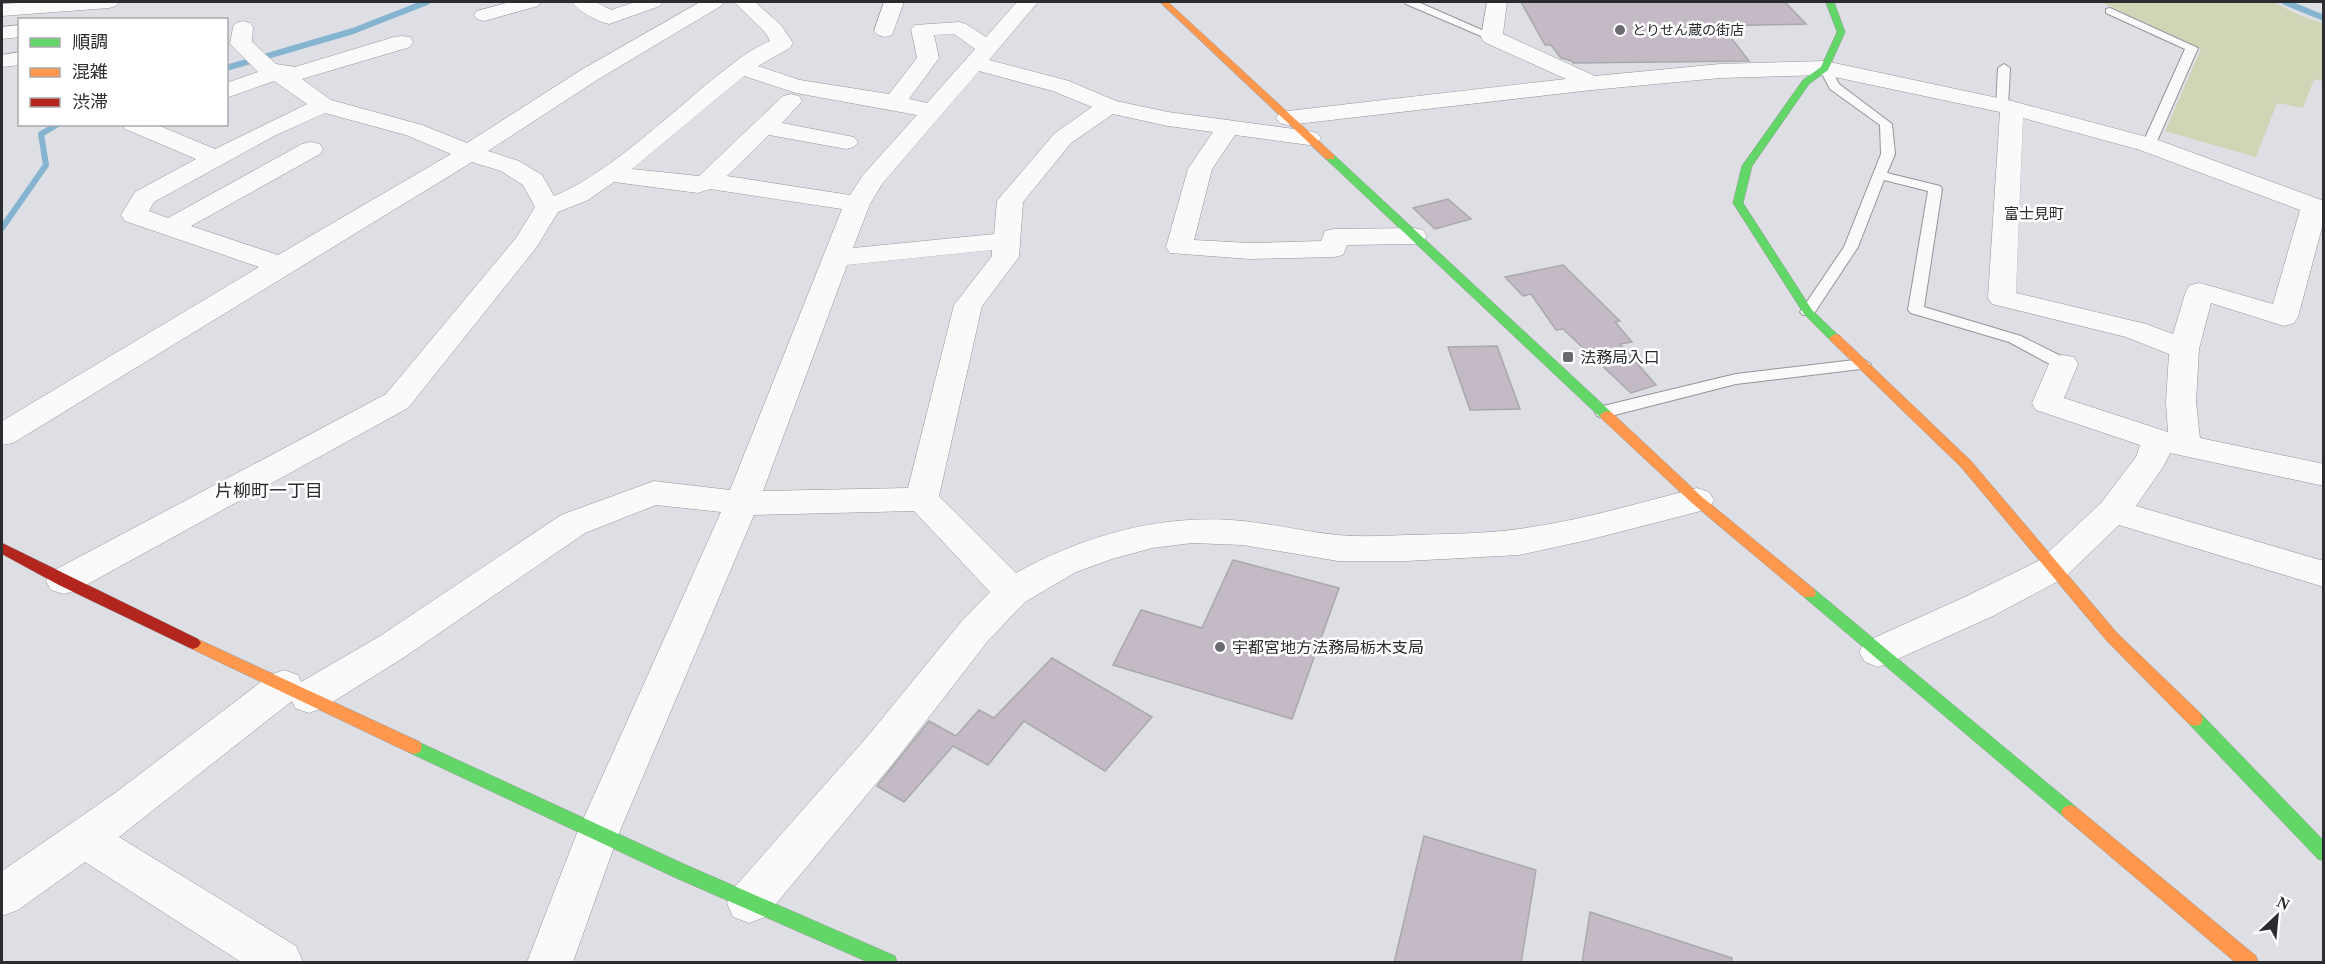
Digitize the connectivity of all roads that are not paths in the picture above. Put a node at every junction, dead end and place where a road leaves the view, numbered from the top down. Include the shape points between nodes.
1 (109, 2) edge
2 (531, 2) edge
3 (582, 2) edge
4 (653, 2) edge
5 (714, 2) edge
6 (744, 2) edge
7 (894, 2) edge
8 (1028, 2) edge
9 (1164, 2) edge
10 (1410, 2) edge
11 (1497, 2) edge
12 (1830, 2) edge
13 (2, 10) edge
14 (2110, 11) dead end
15 (484, 15) dead end
16 (239, 22) edge
17 (18, 31) edge
18 (885, 31) dead end
19 (2, 33) edge
20 (1492, 37) junction
21 (402, 42) dead end
22 (981, 56) junction
23 (18, 58) edge
24 (2, 61) edge
25 (741, 68) junction
26 (1825, 68) junction
27 (2004, 68) dead end
28 (276, 73) junction
29 (1592, 83) junction
30 (228, 90) edge
31 (791, 101) dead end
32 (895, 102) junction
33 (323, 105) junction
34 (1109, 106) junction
35 (2007, 107) junction
36 (930, 111) junction
37 (1288, 118) junction
38 (138, 126) edge
39 (764, 127) junction
40 (1228, 127) junction
41 (1309, 138) junction
42 (846, 142) dead end
43 (2149, 145) junction
44 (311, 149) dead end
45 (470, 153) junction
46 (216, 158) junction
47 (609, 174) junction
48 (1880, 175) junction
49 (708, 180) junction
50 (857, 204) junction
51 (548, 207) junction
52 (2319, 208) edge
53 (170, 227) junction
54 (1414, 236) junction
55 (1006, 242) junction
56 (836, 258) junction
57 (281, 265) junction
58 (1808, 312) junction
59 (2184, 349) junction
60 (1863, 364) junction
61 (2063, 364) joint
62 (1603, 412) junction
63 (2, 435) edge
64 (2171, 442) junction
65 (2324, 475) edge
66 (921, 499) junction
67 (1697, 500) junction
68 (742, 503) junction
69 (2113, 511) junction
70 (2, 548) edge
71 (2052, 569) junction
72 (2324, 574) edge
73 (64, 581) junction
74 (1012, 592) junction
75 (1878, 652) junction
76 (297, 692) junction
77 (598, 833) junction
78 (84, 838) junction
79 (2324, 853) edge
80 (2, 896) edge
81 (749, 903) junction
82 (280, 963) edge
83 (550, 963) edge
84 (888, 963) edge
85 (2249, 963) edge

1 - 13 street
2 - 15 street
3 - 4 street via 609,18
5 - 45 street via 590,75
6 - 25 street via 774,29 782,43
7 - 18 street
8 - 22 street
9 - 37 street
10 - 20 lane
11 - 20 street
12 - 26 street via 1841,32
14 - 43 lane via 2192,48
16 - 28 street via 241,44
17 - 19 street
20 - 29 street
21 - 28 street via 296,74
22 - 32 street via 959,28 922,29 928,58
22 - 34 street
22 - 36 street
23 - 24 street
25 - 32 street via 796,86
25 - 47 street
26 - 29 street via 1720,71
26 - 35 street
26 - 48 lane via 1834,86 1886,124 1888,154
26 - 58 street via 1806,82 1747,166 1738,204
27 - 35 lane
28 - 30 street
28 - 33 street
29 - 37 street
31 - 39 street
32 - 36 street
33 - 45 street via 414,130
33 - 46 street
34 - 40 street
34 - 55 street via 1063,138 1025,180 1010,201
35 - 43 street
35 - 59 street via 2002,298 2136,330
36 - 50 street via 872,180
37 - 41 street
38 - 46 street
39 - 42 street
39 - 49 street
40 - 41 street
40 - 54 street via 1200,169 1179,247 1250,251 1334,249 1334,237
41 - 54 street
43 - 52 street
44 - 53 street
45 - 51 street via 510,166 533,180
45 - 57 street
46 - 53 street via 144,197 134,214
47 - 49 street via 698,185
47 - 51 street via 579,195
48 - 58 lane via 1851,247
48 - 61 lane via 1935,189 1916,310 2015,339
49 - 50 street
50 - 56 street
51 - 73 street via 527,242 397,401
52 - 59 street via 2284,316 2200,291
53 - 57 street
54 - 62 street
55 - 56 street
55 - 66 street via 1005,257 968,305
56 - 68 street
57 - 63 street
58 - 60 street
59 - 64 street via 2181,402
60 - 62 lane via 1736,379
60 - 71 street via 1966,464
61 - 64 street via 2047,404
62 - 67 street
64 - 65 street
64 - 69 street via 2152,459
66 - 68 street
66 - 74 street
67 - 74 street via 1520,542 1338,548 1243,533 1192,531 1152,536 1064,563
67 - 75 street
68 - 76 street via 654,493 573,524 393,646
68 - 77 street
69 - 71 street
69 - 72 street
70 - 73 street
71 - 75 street
71 - 79 street via 2112,637
73 - 76 street
74 - 81 street via 974,632 881,749
75 - 85 street
76 - 77 street
76 - 78 street
77 - 81 street
77 - 83 street
78 - 80 street
78 - 82 street
81 - 84 street

